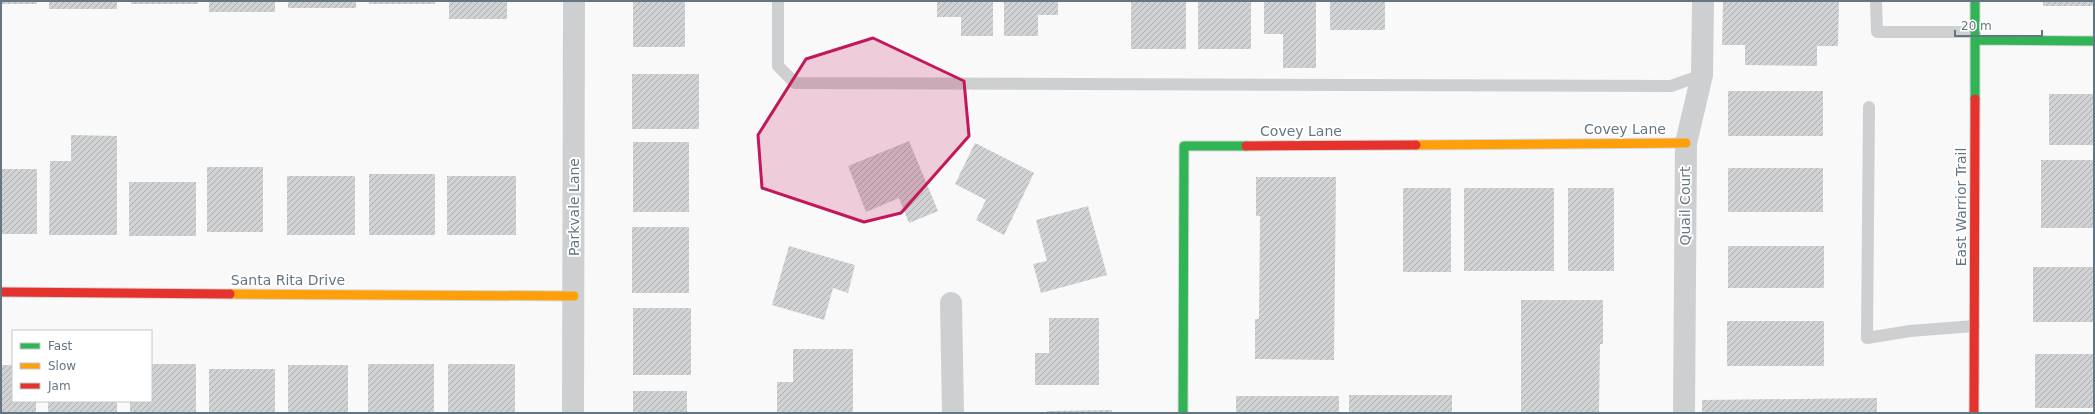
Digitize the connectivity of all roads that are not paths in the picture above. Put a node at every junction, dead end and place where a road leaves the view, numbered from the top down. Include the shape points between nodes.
1 (574, 1) edge
2 (778, 1) edge
3 (1702, 1) edge
4 (1876, 1) edge
5 (1975, 1) edge
6 (1975, 36) junction
7 (2094, 41) edge
8 (1702, 75) junction
9 (1869, 107) dead end
10 (1686, 143) junction
11 (1, 292) edge
12 (574, 296) junction
13 (951, 303) dead end
14 (1974, 326) junction
15 (574, 413) edge
16 (953, 413) edge
17 (1183, 413) edge
18 (1684, 413) edge
19 (1974, 413) edge

1 - 12 street, Parkvale Lane
2 - 8 lane via 778,66 795,83 1671,86
3 - 8 street, Quail Court
4 - 6 lane via 1877,32
5 - 6 street, East Warrior Trail
6 - 7 street
6 - 14 street, East Warrior Trail
8 - 10 street, Quail Court
9 - 14 lane via 1868,338 1910,331
10 - 17 street, Covey Lane via 1184,146
10 - 18 street, Quail Court
11 - 12 street, Santa Rita Drive
12 - 15 street, Parkvale Lane
13 - 16 street
14 - 19 street, East Warrior Trail

